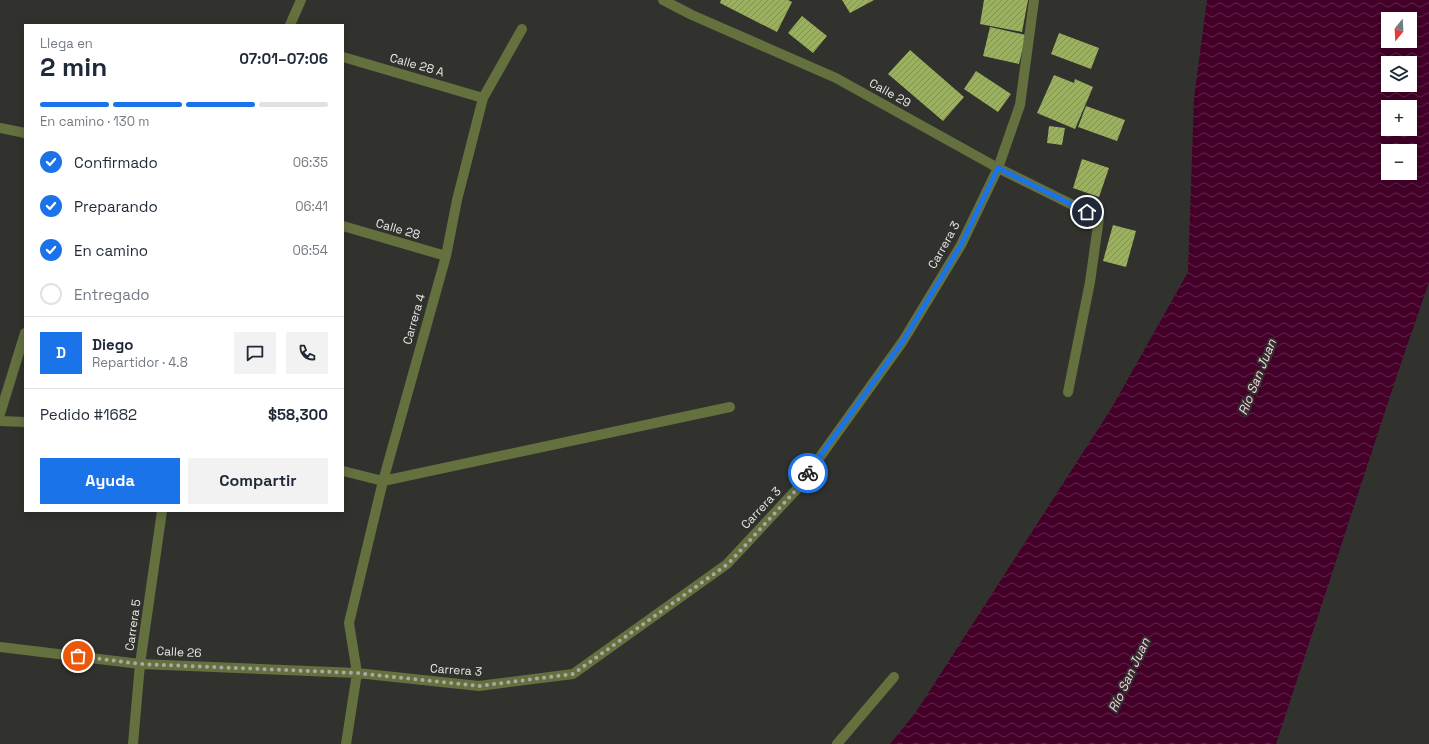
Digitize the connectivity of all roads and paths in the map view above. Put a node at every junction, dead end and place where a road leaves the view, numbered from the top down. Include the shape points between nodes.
1 (301, 0) edge
2 (663, 0) edge
3 (1034, 0) edge
4 (290, 24) edge
5 (522, 29) dead end
6 (344, 57) edge
7 (483, 98) junction
8 (0, 128) edge
9 (24, 133) edge
10 (998, 168) junction
11 (344, 226) edge
12 (446, 256) junction
13 (24, 336) edge
14 (1068, 392) dead end
15 (730, 407) dead end
16 (0, 414) edge
17 (0, 421) edge
18 (24, 422) edge
19 (344, 471) edge
20 (383, 481) junction
21 (162, 512) edge
22 (0, 647) edge
23 (140, 664) junction
24 (357, 673) junction
25 (894, 677) dead end
26 (133, 744) edge
27 (346, 744) edge
28 (837, 744) edge

1 - 4 street
2 - 10 street, Calle 29 via 836,78
3 - 10 street, Carrera 3 via 1020,105
5 - 7 street, Carrera 4
6 - 7 street, Calle 28 A
7 - 12 street, Carrera 4 via 457,200
8 - 9 street
10 - 14 street, Calle 29 via 1099,218 1090,282
10 - 24 street, Carrera 3 via 961,245 903,341 797,489 728,564 573,674 479,686
11 - 12 street, Calle 28
12 - 20 street, Carrera 4
13 - 16 street
15 - 20 street
17 - 18 street
19 - 20 street
20 - 24 street, Carrera 4 via 349,623
21 - 23 street, Carrera 5
22 - 23 street, Calle 26
23 - 24 street, Calle 26
23 - 26 street, Carrera 5
24 - 27 street
25 - 28 street

